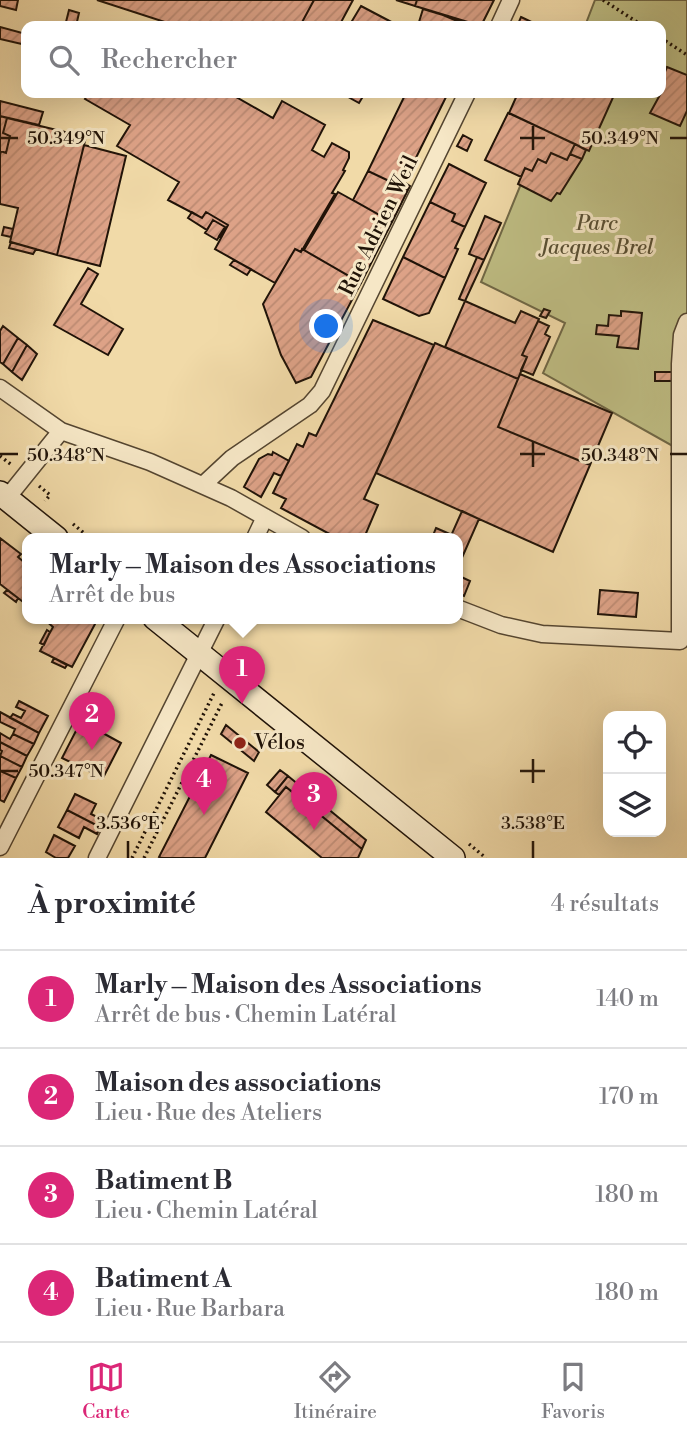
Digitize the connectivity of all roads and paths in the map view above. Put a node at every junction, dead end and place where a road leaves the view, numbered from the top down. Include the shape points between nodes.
1 (511, 0) edge
2 (603, 0) edge
3 (501, 21) edge
4 (635, 21) edge
5 (666, 41) edge
6 (687, 55) edge
7 (465, 98) edge
8 (687, 322) edge
9 (0, 387) edge
10 (61, 431) junction
11 (0, 456) edge
12 (25, 475) junction
13 (203, 485) junction
14 (3, 495) edge
15 (54, 509) dead end
16 (265, 517) junction
17 (64, 531) edge
18 (257, 533) edge
19 (293, 533) edge
20 (463, 610) edge
21 (114, 624) edge
22 (162, 624) edge
23 (214, 624) edge
24 (200, 654) junction
25 (214, 693) dead end
26 (223, 701) dead end
27 (7, 815) edge
28 (0, 847) edge
29 (97, 858) edge
30 (132, 858) edge
31 (144, 858) edge
32 (453, 858) edge

1 - 3 street
2 - 4 path
5 - 6 path
7 - 13 street, Rue Adrien Weil via 323,391
8 - 20 street via 680,364 680,641 542,634
9 - 10 street
10 - 12 street
10 - 13 street
11 - 12 path
12 - 14 street
12 - 15 path via 50,495 44,501
13 - 16 street
14 - 17 street
16 - 18 street
16 - 19 street
21 - 27 street
22 - 24 street
23 - 24 street
24 - 29 street
24 - 32 street
25 - 30 path
26 - 31 path
27 - 28 street

